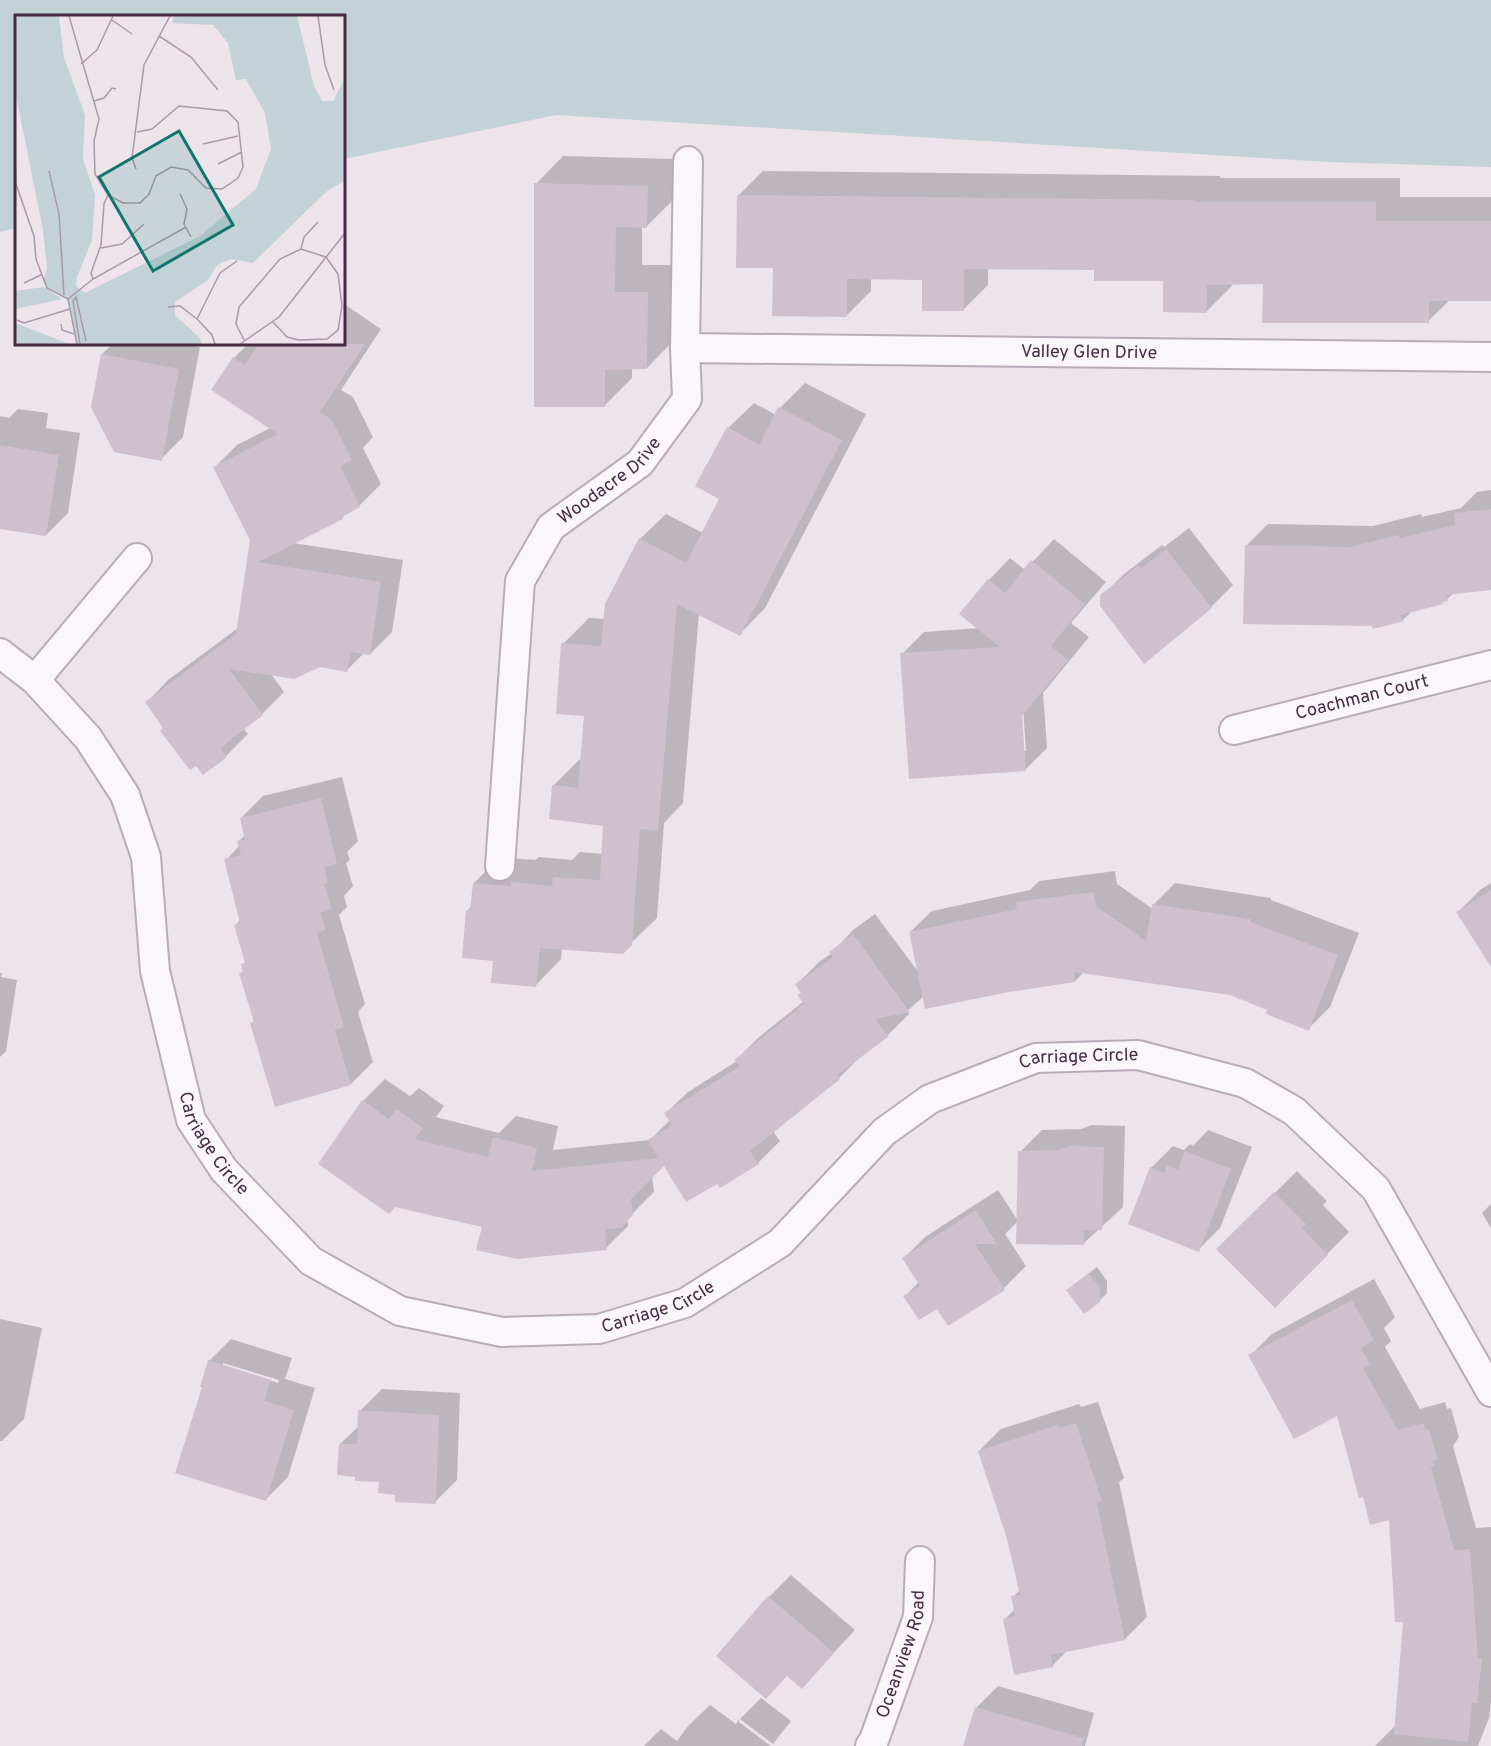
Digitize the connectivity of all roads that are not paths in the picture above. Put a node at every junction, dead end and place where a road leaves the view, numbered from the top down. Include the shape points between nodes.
1 (688, 161) dead end
2 (685, 348) junction
3 (1491, 357) edge
4 (137, 558) dead end
5 (0, 653) edge
6 (1491, 664) edge
7 (35, 680) junction
8 (1234, 730) dead end
9 (500, 866) dead end
10 (1491, 1392) edge
11 (921, 1561) dead end
12 (870, 1746) edge

1 - 2 street, Woodacre Drive
2 - 3 street, Valley Glen Drive
2 - 9 street, Woodacre Drive via 687,399 640,463 551,526 520,581
4 - 7 street
5 - 7 street, Carriage Circle
6 - 8 street, Coachman Court
7 - 10 street, Carriage Circle via 88,738 125,795 146,857 155,971 191,1120 224,1170 310,1262 400,1311 502,1332 599,1329 685,1303 780,1244 884,1132 930,1099 1036,1059 1138,1055 1245,1083 1294,1111 1376,1189
11 - 12 street, Oceanview Road via 918,1617

